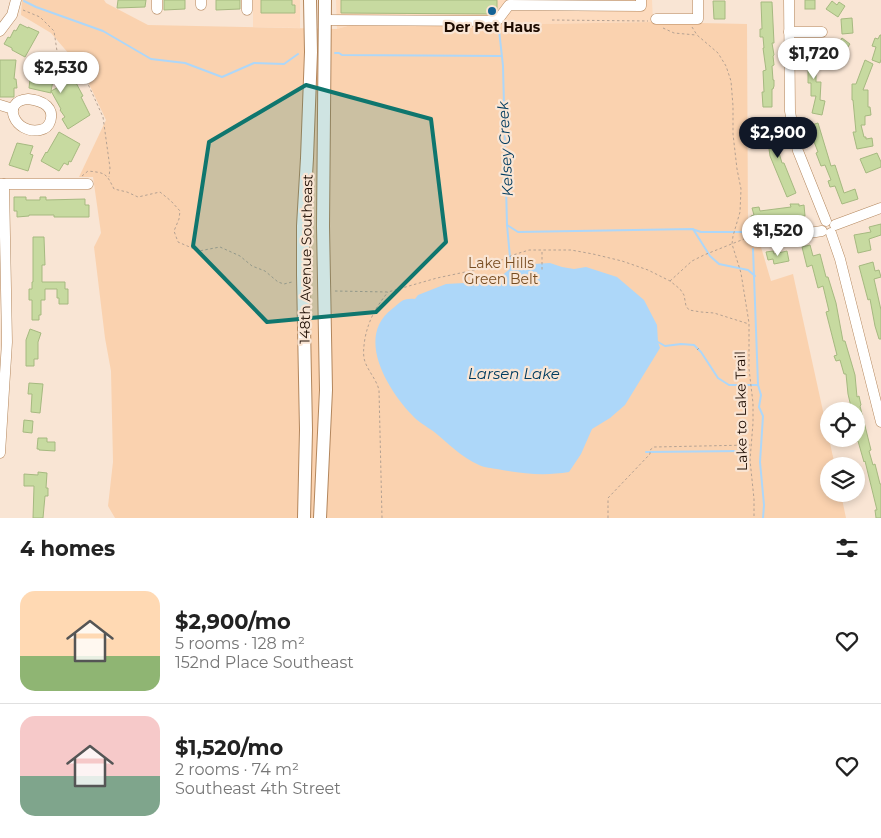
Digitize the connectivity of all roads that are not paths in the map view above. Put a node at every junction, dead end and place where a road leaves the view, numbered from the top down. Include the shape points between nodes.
1 (310, 0) edge
2 (325, 0) edge
3 (641, 0) edge
4 (698, 0) edge
5 (789, 0) edge
6 (15, 3) edge
7 (509, 3) edge
8 (544, 3) edge
9 (326, 20) junction
10 (652, 20) road end
11 (0, 31) edge
12 (789, 32) junction
13 (822, 32) dead end
14 (0, 106) edge
15 (13, 109) dead end
16 (307, 158) junction
17 (324, 166) junction
18 (2, 184) edge
19 (88, 184) dead end
20 (881, 208) edge
21 (828, 227) junction
22 (752, 236) road end
23 (881, 422) edge
24 (306, 430) junction
25 (324, 447) junction
26 (0, 453) edge
27 (304, 518) edge
28 (320, 518) edge

1 - 16 main road, 148th Avenue Southeast
2 - 9 main road, 148th Avenue Southeast
3 - 8 street via 641,6
4 - 10 street via 698,19
5 - 12 street
6 - 11 street via 12,16
7 - 8 street
7 - 9 street via 497,20
9 - 17 main road, 148th Avenue Southeast
12 - 13 street
12 - 21 street via 793,130
14 - 15 street
16 - 17 main road via 313,171
16 - 24 main road, 148th Avenue Southeast via 303,226
17 - 25 main road, 148th Avenue Southeast
18 - 19 street
18 - 26 street via 7,342
20 - 21 street
21 - 22 street via 784,237
21 - 23 street
24 - 25 main road via 318,428
24 - 27 main road, 148th Avenue Southeast
25 - 28 main road, 148th Avenue Southeast

